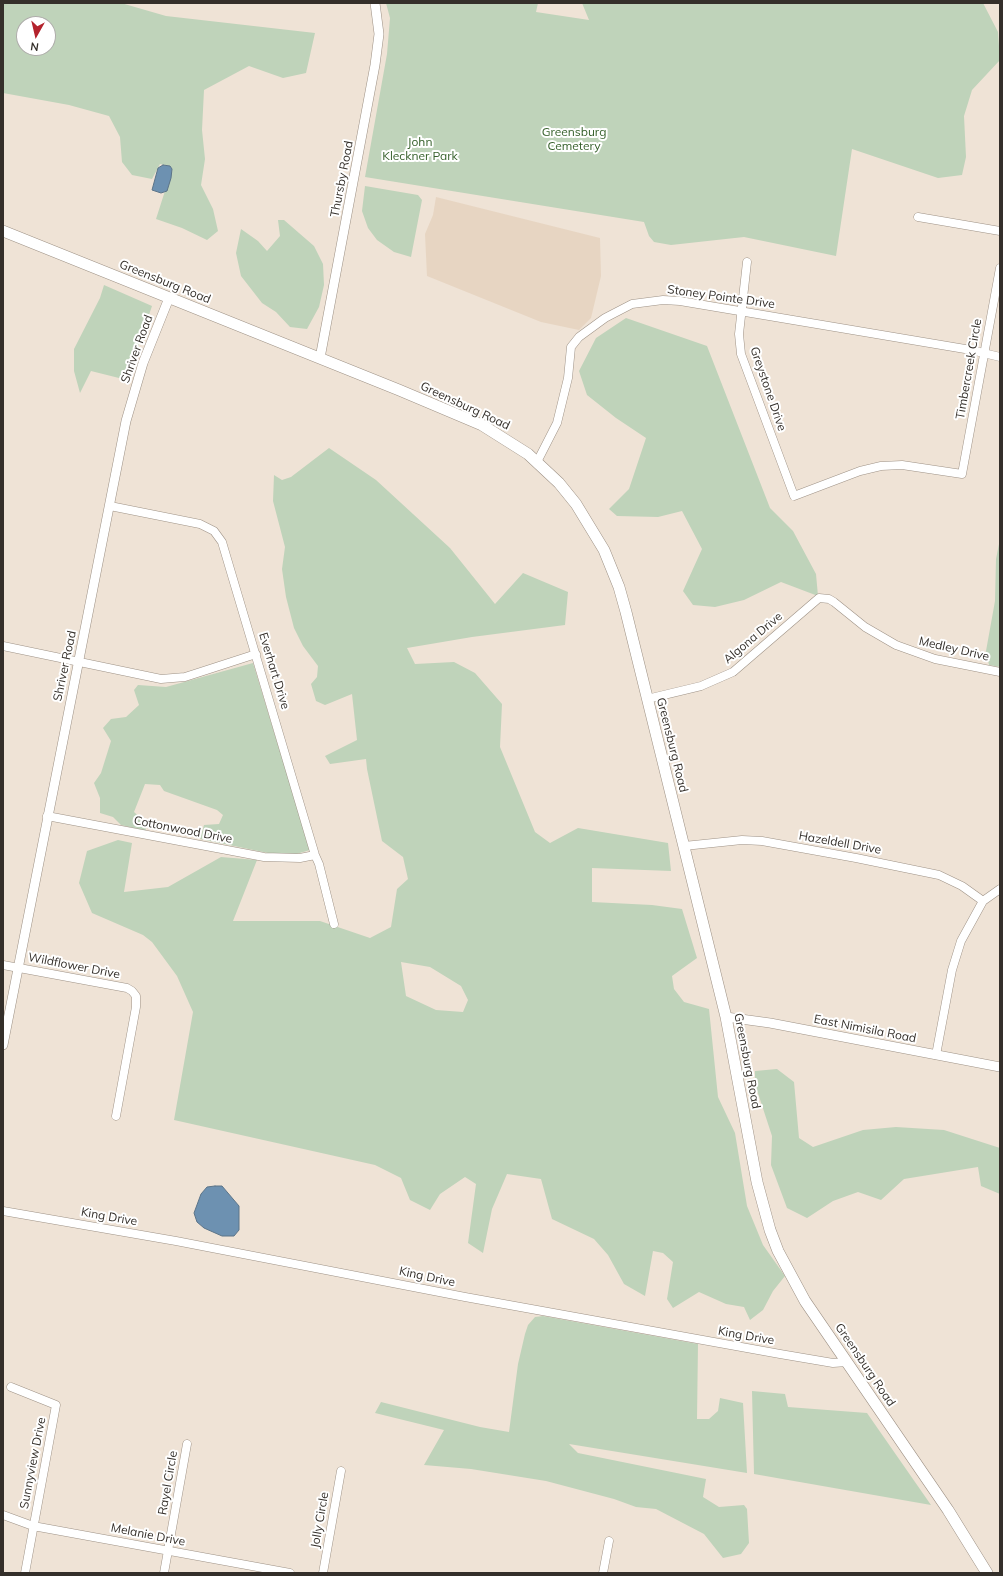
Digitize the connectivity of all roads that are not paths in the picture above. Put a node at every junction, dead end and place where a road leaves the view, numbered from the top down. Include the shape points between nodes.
1 (375, 3) edge
2 (918, 217) dead end
3 (3, 231) edge
4 (1000, 231) edge
5 (747, 262) dead end
6 (1000, 268) edge
7 (169, 298) junction
8 (742, 311) junction
9 (985, 353) junction
10 (1000, 356) edge
11 (320, 358) junction
12 (537, 462) junction
13 (962, 474) joint
14 (110, 506) junction
15 (822, 598) joint
16 (3, 646) edge
17 (256, 654) junction
18 (78, 662) junction
19 (1000, 672) edge
20 (648, 699) junction
21 (47, 816) junction
22 (684, 846) junction
23 (315, 855) junction
24 (1000, 889) edge
25 (984, 901) junction
26 (334, 924) dead end
27 (3, 965) edge
28 (18, 967) junction
29 (726, 1018) junction
30 (3, 1045) edge
31 (936, 1055) junction
32 (1000, 1067) edge
33 (116, 1116) dead end
34 (3, 1210) edge
35 (847, 1362) junction
36 (11, 1388) dead end
37 (187, 1444) dead end
38 (341, 1471) dead end
39 (3, 1515) edge
40 (33, 1526) junction
41 (609, 1541) dead end
42 (168, 1552) junction
43 (25, 1573) edge
44 (164, 1573) edge
45 (290, 1573) edge
46 (323, 1573) edge
47 (603, 1573) edge
48 (987, 1573) edge

1 - 11 street, Thursby Road via 379,34 375,65
2 - 4 street
3 - 7 main road, Greensburg Road
5 - 8 street, Greystone Drive
6 - 9 street, Timbercreek Circle
7 - 11 main road, Greensburg Road
7 - 14 street, Shriver Road via 138,378 126,421
8 - 9 street, Stoney Pointe Drive
8 - 12 street, Stoney Pointe Drive via 663,300 632,304 605,318 579,337 571,348 568,378 557,422
8 - 13 street, Greystone Drive via 739,334 741,354 794,496 860,471 881,466 902,465
9 - 10 street, Stoney Pointe Drive
9 - 13 street, Timbercreek Circle
11 - 12 main road, Greensburg Road via 482,425 508,440
12 - 20 main road, Greensburg Road via 576,504 604,550 619,587
14 - 17 street, Everhart Drive via 200,524 214,531 224,547
14 - 18 street, Shriver Road
15 - 19 street, Medley Drive via 834,602 865,627 896,645 935,659
15 - 20 street, Algona Drive via 808,606 732,672 701,686
16 - 18 street
17 - 18 street via 173,679 154,678
17 - 23 street, Everhart Drive
18 - 21 street, Shriver Road
20 - 22 main road, Greensburg Road
21 - 23 street, Cottonwood Drive via 264,857 300,858
21 - 28 street, Shriver Road
22 - 25 street, Hazeldell Drive via 742,840 762,841 856,858 939,875
22 - 29 main road, Greensburg Road
23 - 26 street, Everhart Drive via 320,864
24 - 25 street
25 - 31 street via 964,934 956,955
27 - 28 street, Wildflower Drive
28 - 30 street, Shriver Road
28 - 33 street, Wildflower Drive via 128,988 136,996
29 - 31 street, East Nimisila Road via 770,1023
29 - 35 main road, Greensburg Road via 757,1182 770,1230 795,1284
31 - 32 street, East Nimisila Road
34 - 35 street, King Drive via 780,1354 833,1363
35 - 48 main road, Greensburg Road via 948,1510
36 - 40 street, Sunnyview Drive via 56,1405
37 - 42 street, Rayel Circle
38 - 46 street, Jolly Circle
39 - 40 street, Melanie Drive
40 - 42 street, Melanie Drive
40 - 43 street, Sunnyview Drive
41 - 47 street
42 - 44 street, Rayel Circle
42 - 45 street, Melanie Drive

